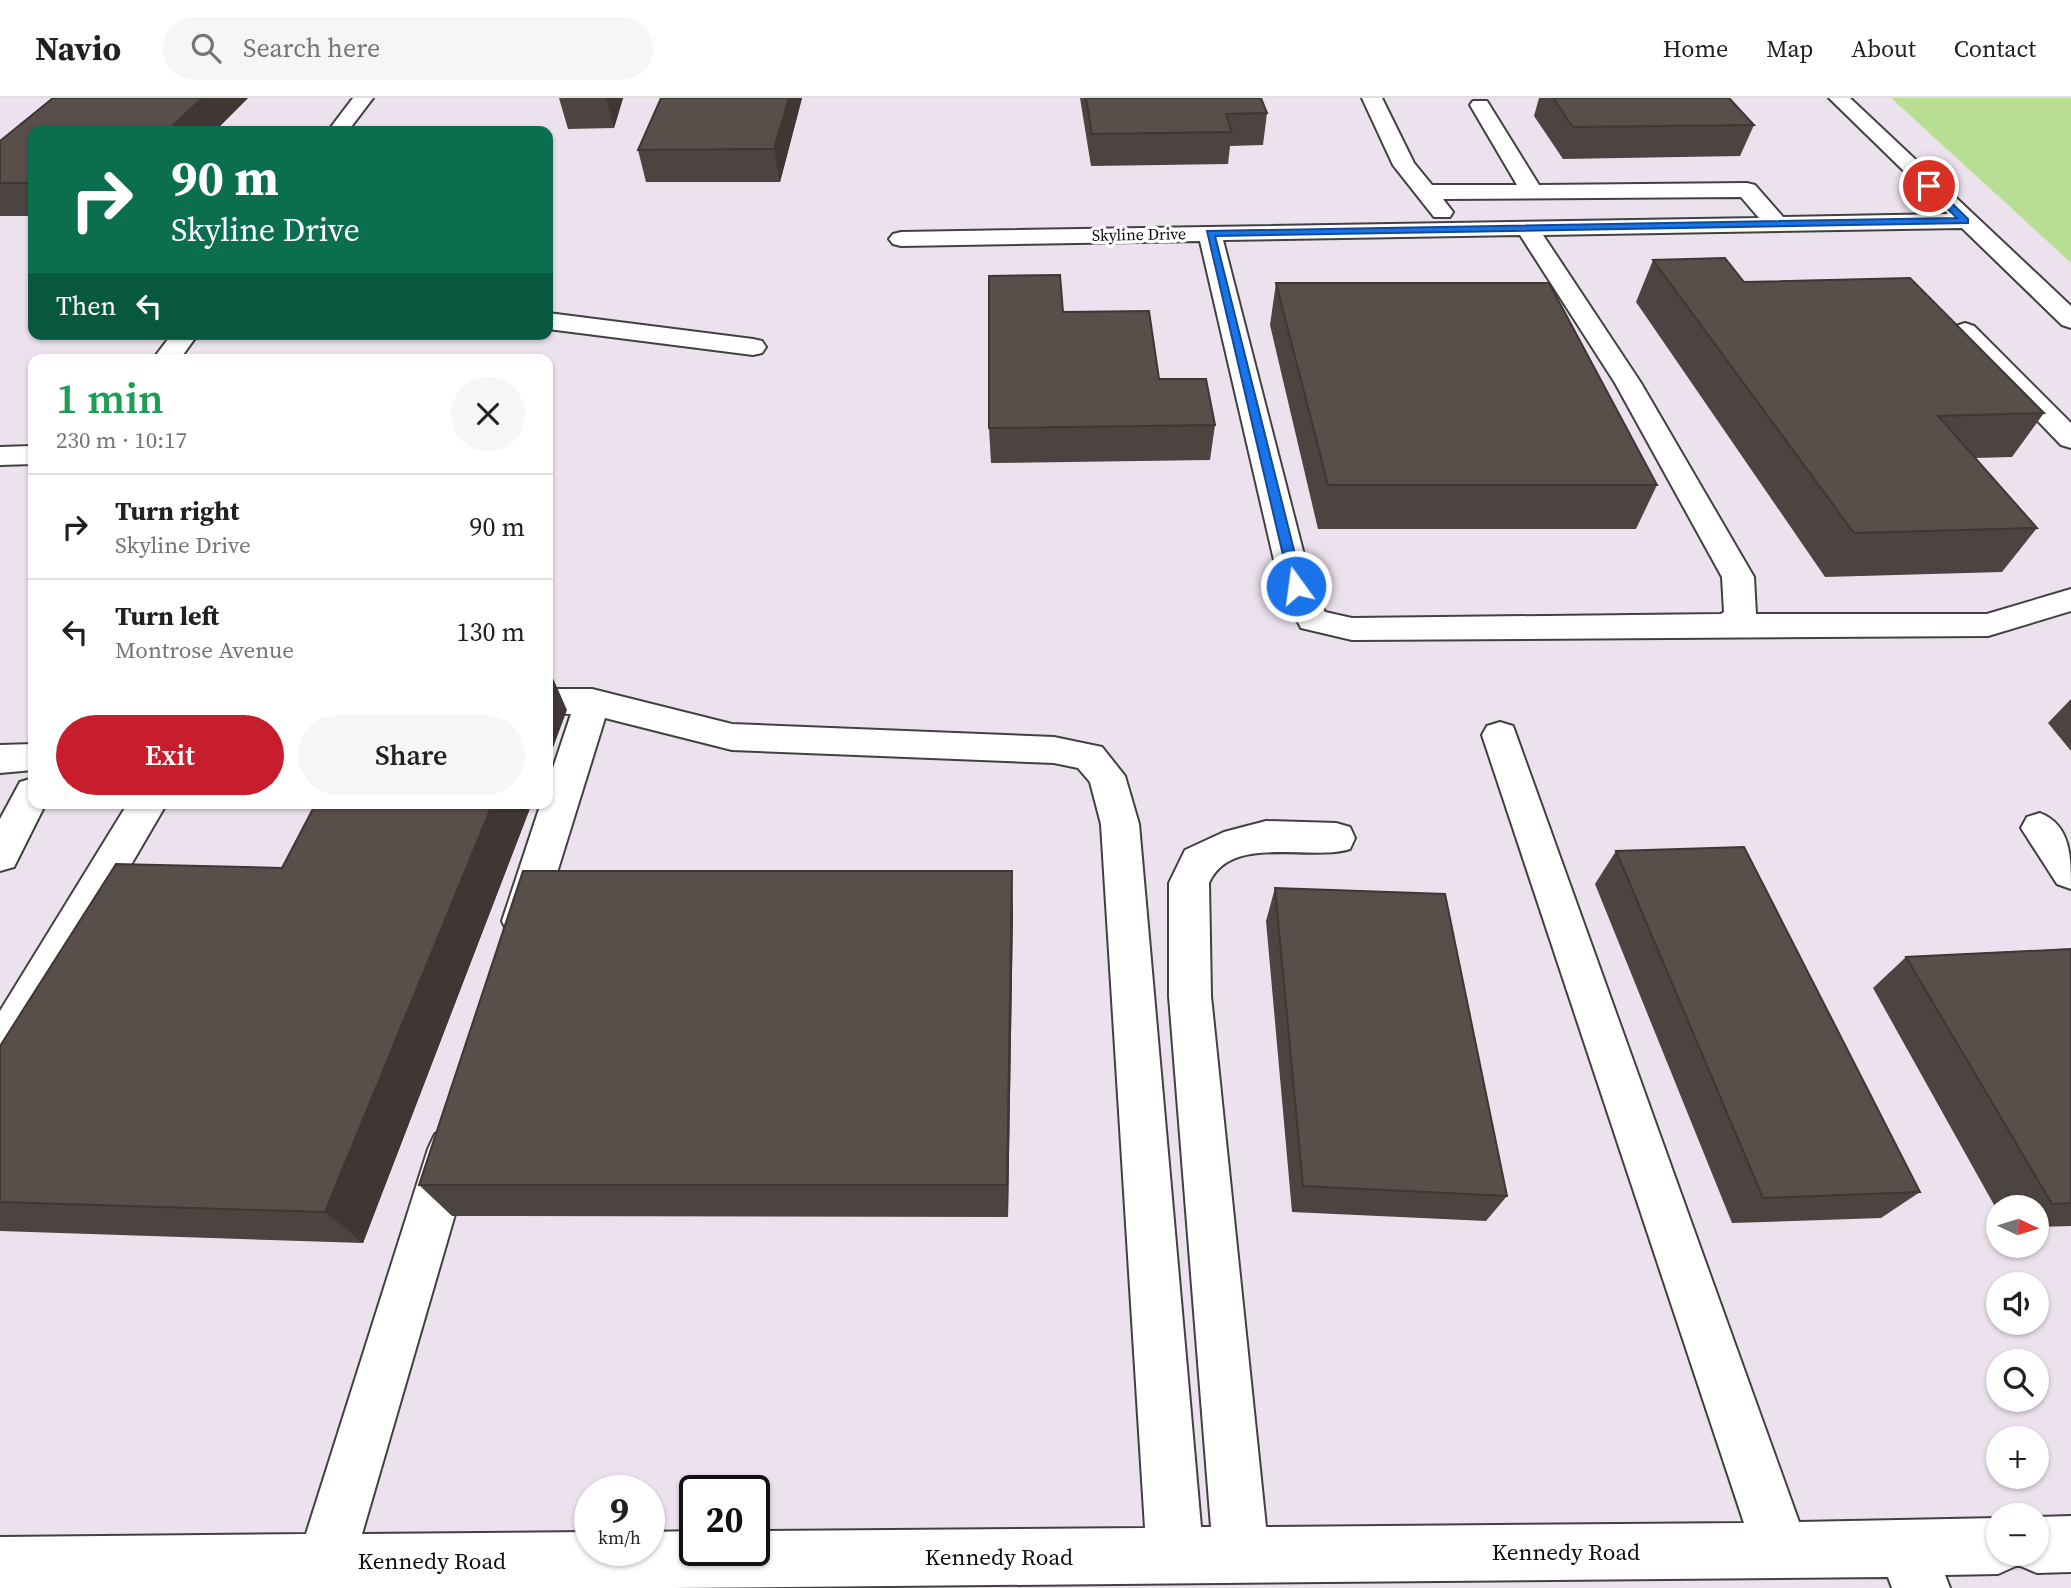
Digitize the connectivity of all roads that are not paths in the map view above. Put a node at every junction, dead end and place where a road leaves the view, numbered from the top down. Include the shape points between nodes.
1 (363, 98) edge
2 (1372, 98) edge
3 (1839, 98) edge
4 (1480, 105) dead end
5 (342, 126) edge
6 (1532, 191) junction
7 (1425, 192) junction
8 (1965, 221) junction
9 (1778, 225) junction
10 (1527, 229) junction
11 (1463, 230) junction
12 (1210, 233) junction
13 (901, 239) dead end
14 (2071, 320) edge
15 (553, 322) edge
16 (1965, 331) edge
17 (180, 340) edge
18 (752, 347) dead end
19 (170, 354) edge
20 (2071, 439) edge
21 (28, 455) edge
22 (0, 456) edge
23 (2071, 600) edge
24 (1730, 625) junction
25 (553, 701) edge
26 (592, 702) junction
27 (1500, 734) dead end
28 (28, 757) edge
29 (0, 759) edge
30 (28, 802) edge
31 (144, 809) edge
32 (2040, 828) dead end
33 (1336, 838) dead end
34 (0, 856) edge
35 (2071, 873) edge
36 (507, 965) edge
37 (0, 1050) edge
38 (462, 1111) edge
39 (2071, 1544) edge
40 (2049, 1545) edge
41 (1986, 1549) edge
42 (1781, 1551) junction
43 (1175, 1555) junction
44 (1241, 1555) junction
45 (325, 1562) junction
46 (0, 1565) edge
47 (1914, 1569) edge

1 - 5 street
2 - 7 street via 1404,164
3 - 8 street
4 - 6 street
6 - 7 street
6 - 9 street via 1747,190
7 - 11 street
8 - 9 street, Skyline Drive
8 - 14 street
9 - 10 street, Skyline Drive
10 - 11 street, Skyline Drive
10 - 24 street via 1628,383 1738,578 1740,614
11 - 12 street, Skyline Drive
12 - 13 street, Skyline Drive
12 - 24 street via 1296,586 1313,620 1352,629
15 - 18 street
16 - 20 street
17 - 19 street
21 - 22 street
23 - 24 street via 1988,625
25 - 26 street
26 - 36 street
26 - 43 street via 732,737 1054,750 1089,757 1107,776 1120,824
27 - 42 street
28 - 29 street
30 - 34 street
31 - 37 street
32 - 35 street
33 - 44 street via 1266,836 1224,847 1199,861 1189,883 1190,996
38 - 45 street
39 - 40 street
41 - 47 street, Kennedy Road
42 - 44 street, Kennedy Road
42 - 47 street, Kennedy Road
43 - 44 street, Kennedy Road
43 - 45 street, Kennedy Road
45 - 46 street, Kennedy Road

